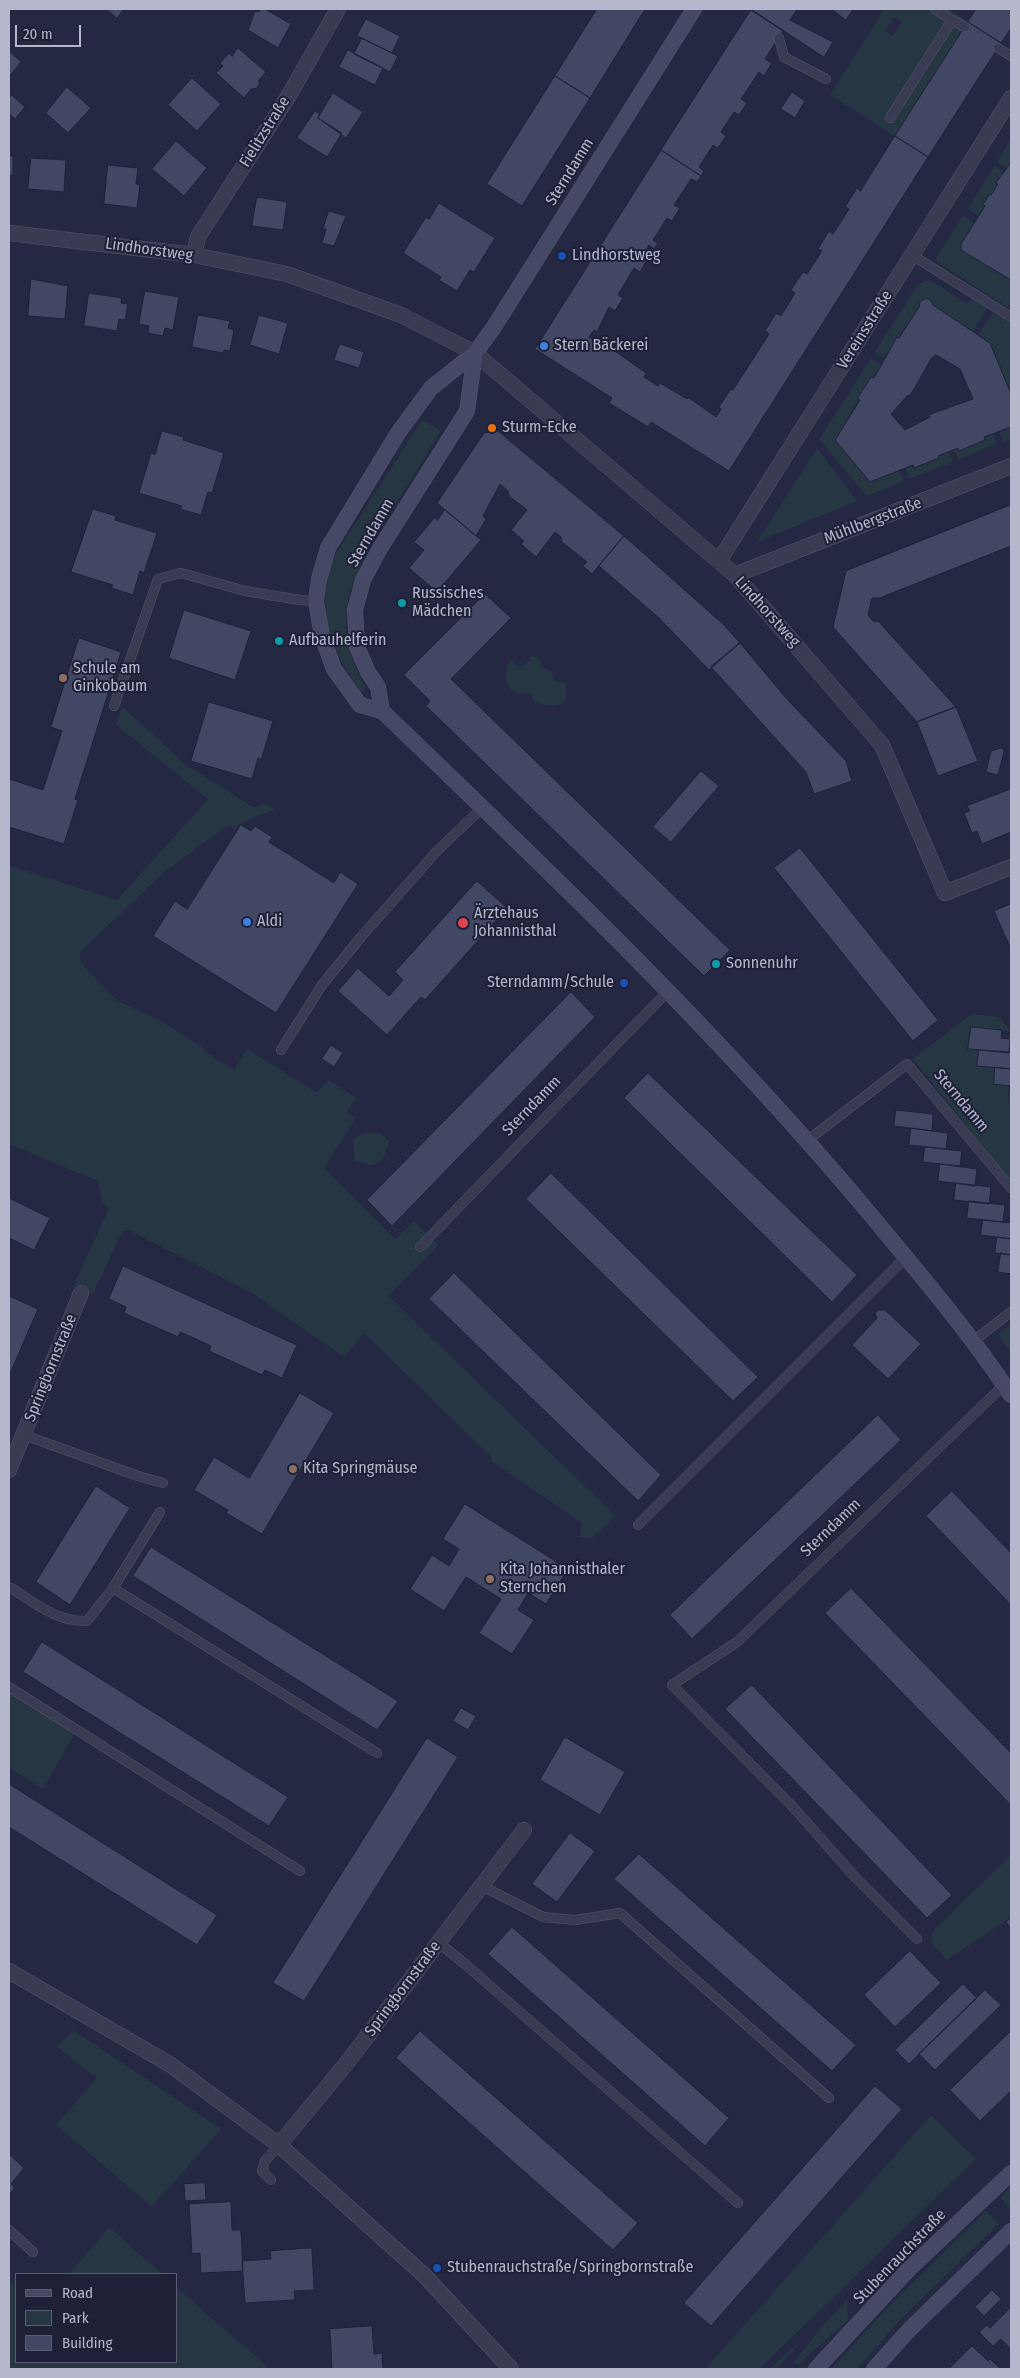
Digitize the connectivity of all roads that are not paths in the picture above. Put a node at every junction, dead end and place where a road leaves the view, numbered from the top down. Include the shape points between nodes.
1 (338, 9) edge
2 (694, 9) edge
3 (935, 9) edge
4 (946, 16) dead end
5 (965, 27) dead end
6 (779, 38) dead end
7 (998, 48) dead end
8 (1011, 56) edge
9 (826, 79) dead end
10 (1011, 98) edge
11 (890, 118) dead end
12 (9, 233) edge
13 (194, 255) junction
14 (912, 255) junction
15 (1011, 316) edge
16 (475, 353) junction
17 (1011, 466) edge
18 (719, 561) junction
19 (735, 574) junction
20 (316, 601) junction
21 (114, 706) dead end
22 (382, 711) junction
23 (483, 807) junction
24 (1011, 867) edge
25 (669, 990) junction
26 (280, 1050) dead end
27 (808, 1140) junction
28 (1011, 1188) edge
29 (420, 1247) dead end
30 (906, 1257) junction
31 (81, 1293) dead end
32 (1011, 1312) edge
33 (972, 1342) junction
34 (1008, 1390) edge
35 (24, 1435) junction
36 (9, 1470) edge
37 (163, 1483) dead end
38 (160, 1512) dead end
39 (638, 1525) dead end
40 (11, 1588) dead end
41 (113, 1588) junction
42 (9, 1687) edge
43 (377, 1753) dead end
44 (524, 1830) dead end
45 (300, 1871) dead end
46 (482, 1886) junction
47 (917, 1939) dead end
48 (439, 1943) junction
49 (9, 1971) edge
50 (829, 2098) dead end
51 (278, 2145) junction
52 (1011, 2173) edge
53 (271, 2180) dead end
54 (738, 2203) dead end
55 (9, 2230) edge
56 (1011, 2231) edge
57 (32, 2252) dead end
58 (511, 2369) edge
59 (816, 2369) edge
60 (874, 2369) edge

1 - 13 street, Fielitzstraße via 288,97 198,237
2 - 16 street, Sterndamm
3 - 4 lane
5 - 11 lane via 952,20
6 - 9 lane via 784,57
7 - 8 lane
10 - 14 street, Vereinsstraße
12 - 13 street, Lindhorstweg
13 - 16 street, Lindhorstweg via 287,274 319,284 401,314
14 - 15 lane
14 - 18 street, Vereinsstraße
16 - 18 street, Lindhorstweg
16 - 20 street, Sterndamm via 431,388 398,433 328,548
16 - 22 street, Sterndamm via 467,411 379,550 363,580 355,610 357,647 378,687
17 - 19 street, Mühlbergstraße
18 - 19 street, Lindhorstweg
19 - 24 street, Lindhorstweg via 878,740 945,893
20 - 21 lane via 245,591 181,573 158,579
20 - 22 street, Sterndamm via 322,636 334,669 360,705
22 - 23 street, Sterndamm
23 - 25 street, Sterndamm
23 - 26 lane via 437,851 355,944 322,985
25 - 27 street, Sterndamm
25 - 29 lane, Sterndamm
27 - 28 lane, Sterndamm via 907,1064
27 - 30 street, Sterndamm
30 - 33 street, Sterndamm
30 - 39 lane
31 - 35 street, Springbornstraße via 72,1329
32 - 33 lane
33 - 34 street, Sterndamm
34 - 47 lane, Sterndamm via 737,1642 672,1685
35 - 36 street, Springbornstraße
35 - 37 lane
38 - 41 lane
40 - 41 lane via 57,1616 87,1621
41 - 43 lane
42 - 45 lane
44 - 46 street, Springbornstraße
46 - 48 street, Springbornstraße
46 - 50 lane via 543,1917 575,1920 620,1914
48 - 51 street, Springbornstraße via 346,2064
48 - 54 lane
49 - 51 street via 171,2065
51 - 53 lane via 265,2161 262,2171
51 - 58 street via 425,2276
52 - 59 street, Stubenrauchstraße via 909,2269
55 - 57 lane
56 - 60 street via 910,2329

